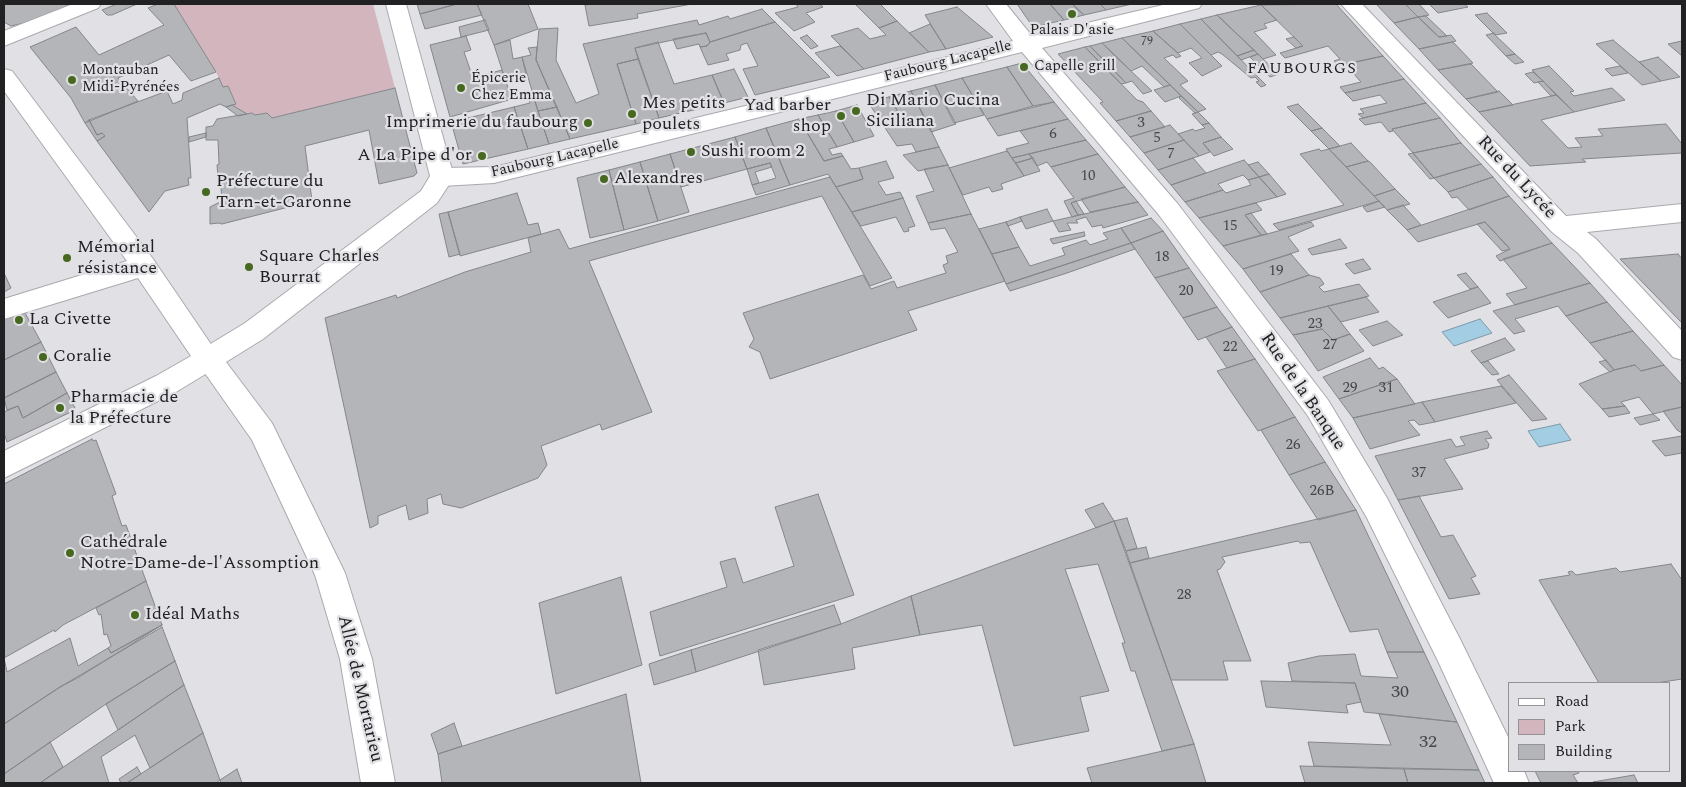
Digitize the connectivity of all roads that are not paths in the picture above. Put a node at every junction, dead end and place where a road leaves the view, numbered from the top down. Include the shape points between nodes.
1 (91, 4) edge
2 (396, 4) edge
3 (996, 4) edge
4 (1192, 4) edge
5 (1351, 4) edge
6 (4, 39) edge
7 (1026, 43) junction
8 (4, 76) edge
9 (442, 177) junction
10 (1682, 213) edge
11 (1562, 226) junction
12 (144, 266) junction
13 (4, 309) edge
14 (1682, 349) edge
15 (208, 359) junction
16 (4, 465) edge
17 (378, 783) edge
18 (1512, 783) edge

1 - 6 street
2 - 9 street
3 - 7 street, Rue de la Banque
4 - 7 street, Faubourg Lacapelle
5 - 11 street, Rue du Lycée
7 - 9 street, Faubourg Lacapelle via 494,175
7 - 18 street, Rue de la Banque via 1168,209 1318,408 1377,508
8 - 12 street, Allée de Mortarieu
9 - 15 street via 430,197 254,331
10 - 11 street
11 - 14 street, Rue du Lycée via 1587,246
12 - 13 street
12 - 15 street, Allée de Mortarieu
15 - 16 street via 166,384
15 - 17 street, Allée de Mortarieu via 262,432 330,573 356,659

